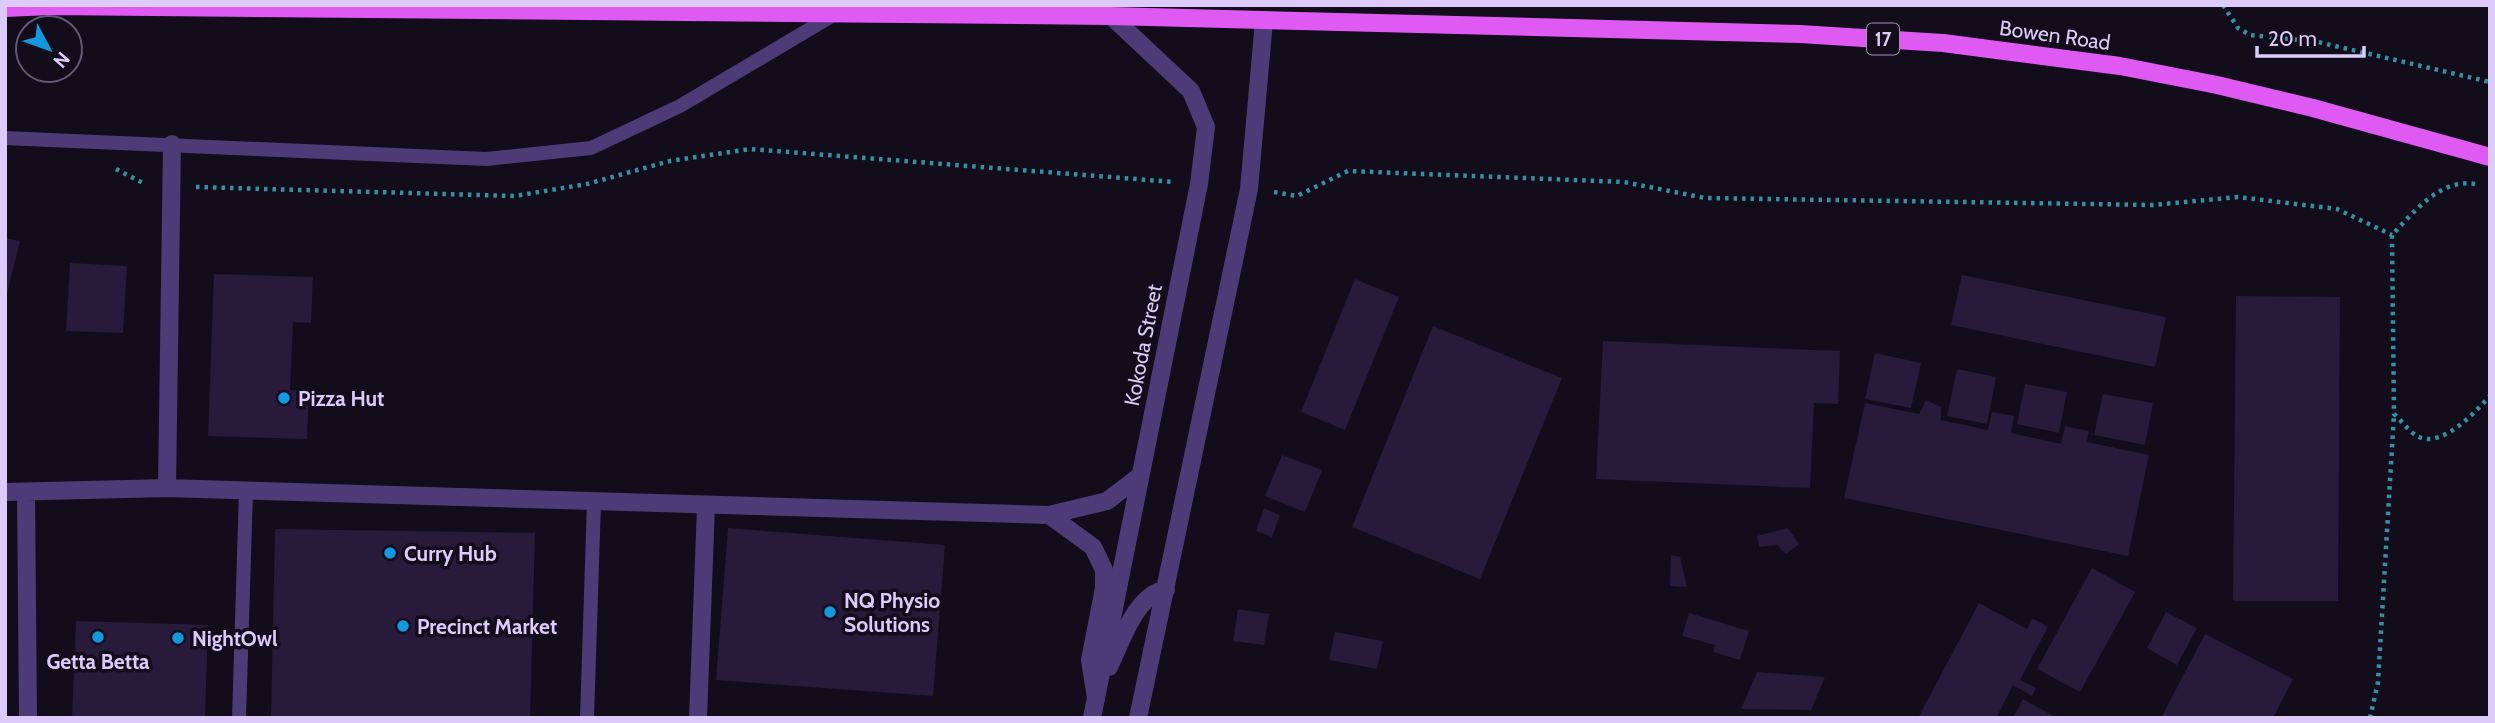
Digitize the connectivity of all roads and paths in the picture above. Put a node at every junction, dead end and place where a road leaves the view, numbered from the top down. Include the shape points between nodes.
1 (49, 5) edge
2 (2223, 5) edge
3 (5, 8) edge
4 (835, 14) junction
5 (1111, 16) junction
6 (1264, 21) junction
7 (2490, 82) edge
8 (5, 138) edge
9 (172, 144) junction
10 (2490, 157) edge
11 (2480, 185) dead end
12 (2490, 396) edge
13 (2395, 414) junction
14 (1140, 475) junction
15 (167, 488) junction
16 (246, 491) junction
17 (5, 492) edge
18 (26, 492) junction
19 (594, 502) junction
20 (706, 506) junction
21 (1049, 515) junction
22 (1166, 590) junction
23 (1095, 702) edge
24 (28, 718) edge
25 (239, 718) edge
26 (587, 718) edge
27 (698, 718) edge
28 (1138, 718) edge
29 (2370, 718) edge

1 - 3 main road, Bowen Road / 17
1 - 4 main road, Bowen Road / 17
2 - 7 path via 2238,28 2250,35 2318,42
4 - 5 main road, Bowen Road / 17
4 - 9 lane via 680,106 591,148 486,159
5 - 6 main road, Bowen Road / 17
5 - 14 street, Kokoda Street via 1191,91 1206,127 1199,184
6 - 10 main road, Bowen Road / 17 via 1800,34 1943,43 2217,85
6 - 22 street via 1249,189
8 - 9 lane
9 - 15 street
11 - 13 path via 2445,188 2392,235
12 - 13 path via 2446,434 2427,439 2417,436
13 - 29 path via 2378,682
14 - 21 street via 1107,500
14 - 23 street, Kokoda Street
15 - 16 street
15 - 18 street
16 - 19 street
16 - 25 lane
17 - 18 street
18 - 24 street
19 - 20 street
19 - 26 lane
20 - 21 street
20 - 27 street
21 - 23 street via 1093,547 1104,570 1090,660
22 - 23 street via 1145,601
22 - 28 street

